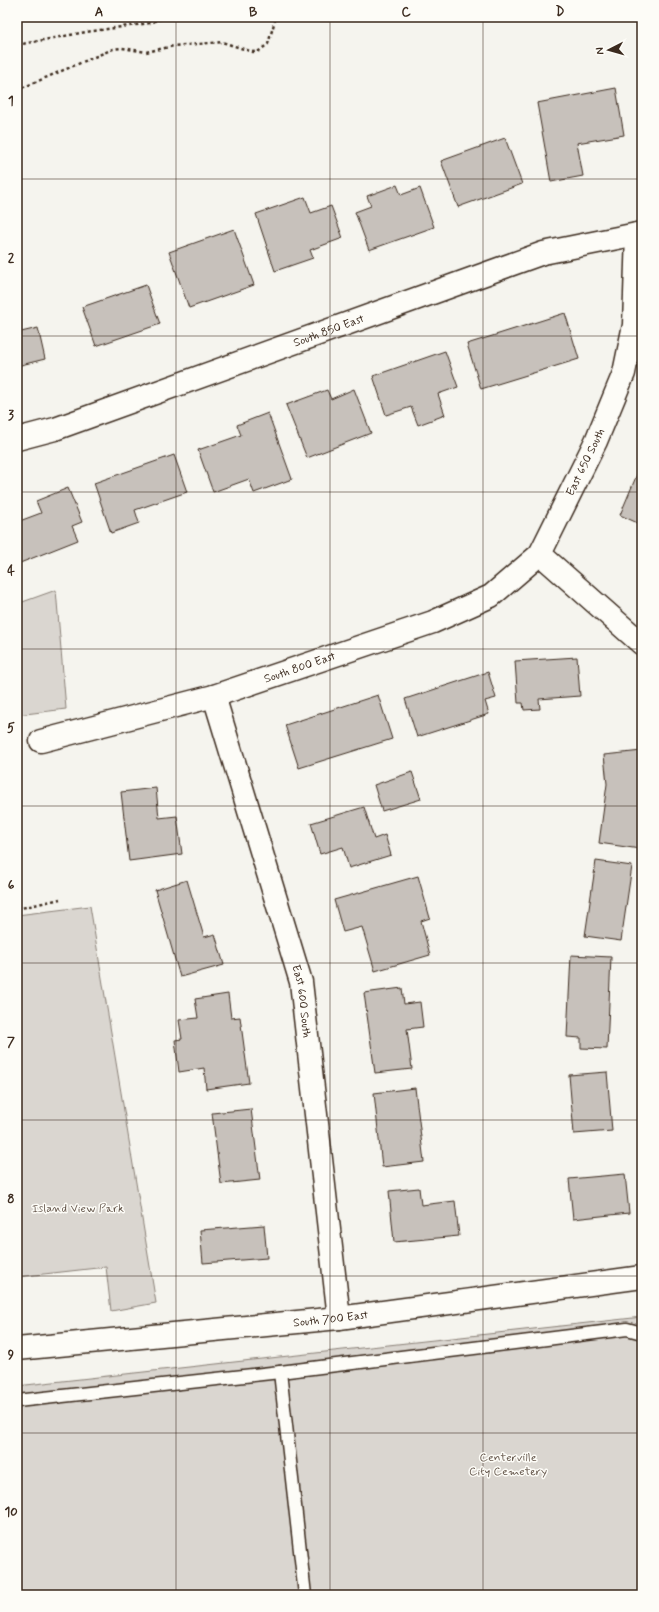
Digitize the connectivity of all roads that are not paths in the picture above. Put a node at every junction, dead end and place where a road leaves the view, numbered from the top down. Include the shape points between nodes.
1 (640, 233) edge
2 (17, 439) edge
3 (540, 554) junction
4 (642, 644) edge
5 (214, 696) junction
6 (41, 740) dead end
7 (642, 1277) edge
8 (339, 1318) junction
9 (642, 1333) edge
10 (17, 1349) edge
11 (280, 1372) junction
12 (17, 1401) edge
13 (305, 1595) edge

1 - 2 street, South 850 East via 543,252 55,429
1 - 3 street, East 650 South via 634,325 624,373 596,441
3 - 4 street
3 - 5 street, South 800 East via 491,596 433,622
5 - 6 street, South 800 East
5 - 8 street, East 600 South via 301,982
7 - 8 street, South 700 East
8 - 10 street, South 700 East
9 - 11 lane via 627,1329
11 - 12 lane
11 - 13 lane

